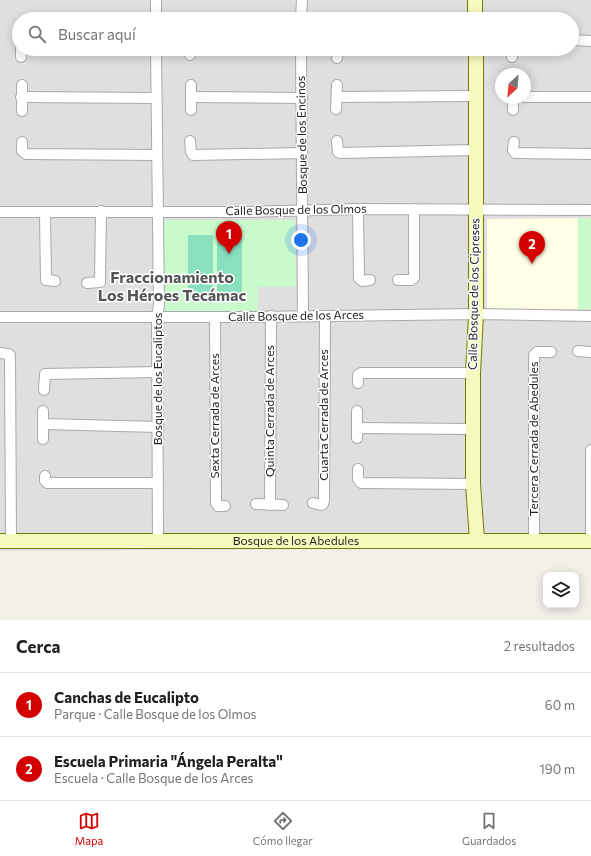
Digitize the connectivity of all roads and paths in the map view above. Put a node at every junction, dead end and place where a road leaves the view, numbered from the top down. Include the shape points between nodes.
1 (156, 0) edge
2 (302, 0) edge
3 (475, 0) edge
4 (156, 12) edge
5 (302, 12) edge
6 (475, 12) edge
7 (579, 40) edge
8 (591, 40) edge
9 (156, 56) edge
10 (301, 56) edge
11 (476, 56) edge
12 (22, 85) dead end
13 (191, 85) dead end
14 (337, 85) dead end
15 (476, 96) junction
16 (191, 97) junction
17 (337, 97) junction
18 (531, 97) edge
19 (591, 97) edge
20 (22, 98) junction
21 (156, 98) junction
22 (302, 98) junction
23 (513, 104) edge
24 (336, 109) dead end
25 (191, 110) dead end
26 (513, 110) dead end
27 (22, 111) dead end
28 (190, 141) dead end
29 (337, 141) dead end
30 (22, 142) dead end
31 (514, 142) dead end
32 (475, 150) junction
33 (302, 154) junction
34 (591, 154) edge
35 (157, 155) junction
36 (358, 209) junction
37 (414, 209) junction
38 (476, 210) junction
39 (591, 210) edge
40 (101, 211) junction
41 (158, 211) junction
42 (303, 211) junction
43 (0, 212) edge
44 (45, 212) junction
45 (370, 280) dead end
46 (398, 280) dead end
47 (55, 281) dead end
48 (87, 283) dead end
49 (476, 314) junction
50 (157, 316) junction
51 (271, 316) junction
52 (303, 316) junction
53 (325, 316) junction
54 (591, 316) edge
55 (0, 317) edge
56 (215, 317) junction
57 (578, 351) dead end
58 (551, 352) dead end
59 (591, 352) edge
60 (0, 353) edge
61 (158, 372) junction
62 (473, 373) junction
63 (358, 383) dead end
64 (44, 390) dead end
65 (43, 411) dead end
66 (357, 411) dead end
67 (43, 424) junction
68 (158, 427) junction
69 (357, 428) junction
70 (473, 429) junction
71 (357, 438) dead end
72 (42, 439) dead end
73 (591, 450) edge
74 (358, 469) dead end
75 (45, 476) dead end
76 (158, 483) junction
77 (473, 484) junction
78 (313, 503) dead end
79 (256, 504) dead end
80 (270, 505) junction
81 (283, 505) dead end
82 (225, 506) dead end
83 (476, 540) junction
84 (5, 541) edge
85 (158, 541) junction
86 (534, 541) junction
87 (591, 541) edge

1 - 4 street
2 - 5 street
3 - 6 street
7 - 8 street
9 - 21 street, Bosque de los Eucaliptos
10 - 22 street, Bosque de los Encinos
11 - 15 street, Calle Bosque de los Cipreses
12 - 20 street
13 - 16 street
14 - 17 street
15 - 17 street
15 - 32 street, Calle Bosque de los Cipreses
16 - 22 street
16 - 25 street
17 - 24 street
18 - 19 street
20 - 21 street
20 - 27 street
21 - 35 street, Bosque de los Eucaliptos
22 - 33 street, Bosque de los Encinos
23 - 26 street
28 - 33 street via 193,155
29 - 32 street via 337,150 340,153
30 - 35 street via 22,151 26,154
31 - 34 street via 515,153
32 - 38 street, Calle Bosque de los Cipreses
33 - 42 street, Bosque de los Encinos
35 - 41 street, Bosque de los Eucaliptos
36 - 37 street, Calle Bosque de los Olmos
36 - 42 street, Calle Bosque de los Olmos
36 - 45 street via 359,278 362,281
37 - 38 street, Calle Bosque de los Olmos
37 - 46 street via 414,278
38 - 39 street, Calle Bosque de los Olmos
38 - 49 street, Calle Bosque de los Cipreses
40 - 41 street, Calle Bosque de los Olmos
40 - 44 street, Calle Bosque de los Olmos
40 - 48 street via 100,282
41 - 42 street, Calle Bosque de los Olmos
41 - 50 street, Bosque de los Eucaliptos
42 - 52 street, Bosque de los Encinos
43 - 44 street, Calle Bosque de los Olmos
44 - 47 street via 46,280
49 - 53 street, Calle Bosque de los Arces
49 - 54 street, Calle Bosque de los Arces
49 - 62 street, Calle Bosque de los Cipreses
50 - 55 street, Calle Bosque de los Arces
50 - 56 street, Calle Bosque de los Arces
50 - 61 street, Bosque de los Eucaliptos
51 - 52 street, Calle Bosque de los Arces
51 - 56 street, Calle Bosque de los Arces
51 - 80 street, Quinta Cerrada de Arces
52 - 53 street, Calle Bosque de los Arces
53 - 78 street, Cuarta Cerrada de Arces via 324,500 321,505
56 - 82 street, Sexta Cerrada de Arces via 216,503 218,506
57 - 59 street
58 - 86 street, Tercera Cerrada de Abedules via 537,352 534,355
60 - 84 street via 10,355
61 - 64 street via 45,374
61 - 68 street, Bosque de los Eucaliptos
62 - 63 street via 361,373 358,375
62 - 70 street, Calle Bosque de los Cipreses
65 - 67 street
66 - 69 street
67 - 68 street
67 - 72 street
68 - 76 street, Bosque de los Eucaliptos
69 - 70 street
69 - 71 street
70 - 77 street, Calle Bosque de los Cipreses
73 - 87 street
74 - 77 street via 358,479 361,483
75 - 76 street via 47,483
76 - 85 street, Bosque de los Eucaliptos
77 - 83 street, Calle Bosque de los Cipreses
79 - 80 street
80 - 81 street
83 - 85 street, Bosque de los Abedules
83 - 86 street, Bosque de los Abedules
84 - 85 street, Bosque de los Abedules
86 - 87 street, Bosque de los Abedules

